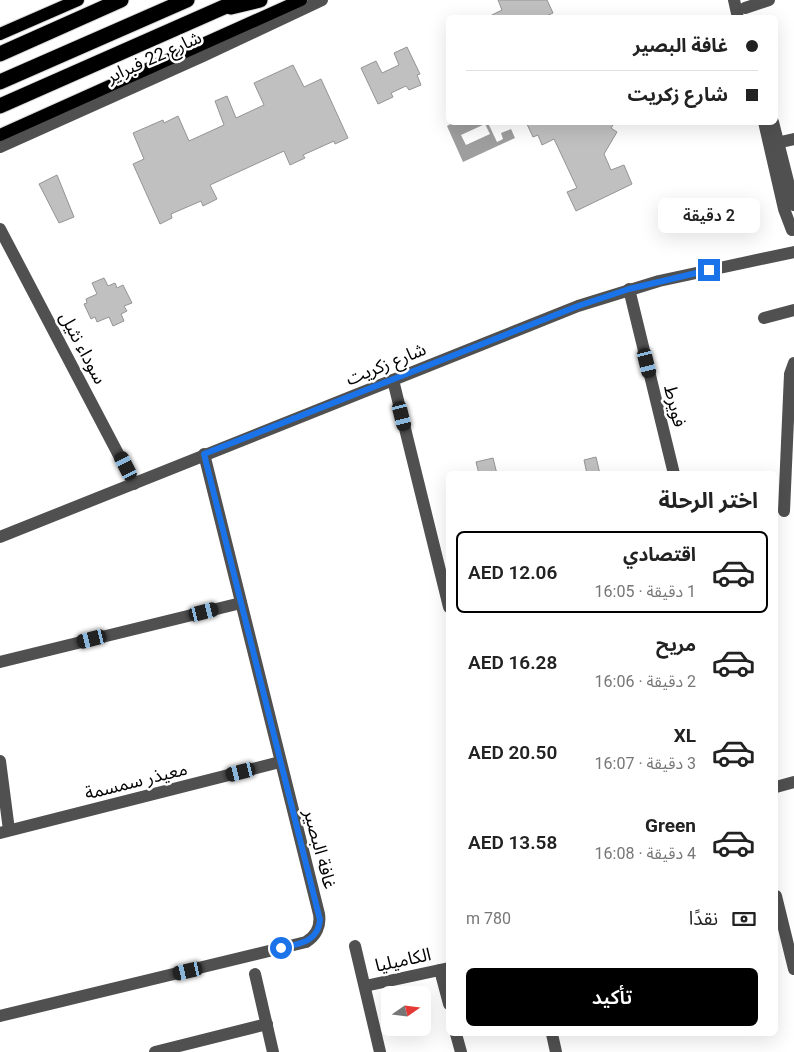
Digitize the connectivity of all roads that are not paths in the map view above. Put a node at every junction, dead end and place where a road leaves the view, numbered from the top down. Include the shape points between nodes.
1 (78, 0) edge
2 (121, 0) edge
3 (187, 0) edge
4 (240, 0) edge
5 (260, 0) edge
6 (301, 0) edge
7 (322, 0) edge
8 (734, 0) edge
9 (769, 0) edge
10 (220, 9) junction
11 (743, 11) edge
12 (0, 34) edge
13 (0, 54) edge
14 (0, 82) edge
15 (0, 106) edge
16 (765, 125) edge
17 (773, 125) edge
18 (0, 135) edge
19 (794, 139) edge
20 (774, 144) junction
21 (0, 147) edge
22 (794, 205) edge
23 (793, 227) edge
24 (0, 229) edge
25 (794, 252) edge
26 (629, 289) junction
27 (794, 310) edge
28 (764, 318) dead end
29 (794, 363) edge
30 (393, 380) junction
31 (204, 454) junction
32 (673, 471) edge
33 (134, 484) junction
34 (785, 511) edge
35 (0, 537) edge
36 (446, 595) edge
37 (241, 602) junction
38 (0, 662) edge
39 (0, 761) edge
40 (280, 762) junction
41 (794, 782) edge
42 (778, 786) edge
43 (5, 832) edge
44 (778, 904) edge
45 (355, 946) dead end
46 (794, 965) edge
47 (444, 969) edge
48 (255, 974) dead end
49 (446, 983) edge
50 (365, 986) junction
51 (0, 1016) edge
52 (267, 1024) junction
53 (457, 1036) edge
54 (552, 1036) edge
55 (162, 1051) edge
56 (273, 1052) edge
57 (380, 1052) edge
58 (461, 1052) edge
59 (556, 1052) edge

1 - 12 main road
2 - 13 highway
3 - 14 highway
4 - 10 highway, شارع 22 فبراير
5 - 10 highway
6 - 18 main road, شارع 22 فبراير
7 - 21 street, شارع 22 فبراير
8 - 11 street
9 - 11 street
10 - 15 highway, شارع 22 فبراير
16 - 20 street
17 - 20 street
19 - 20 street
20 - 22 street
20 - 23 street via 784,209
23 - 25 street
24 - 33 street, سوداء نثيل
25 - 26 street, شارع زكريت
26 - 30 street, شارع زكريت via 562,312
26 - 32 street, فويرط
27 - 28 street
29 - 34 street via 790,374
30 - 31 street, شارع زكريت
30 - 36 street
31 - 33 street, شارع زكريت
31 - 37 street, غافة البصير
33 - 35 street, شارع زكريت
37 - 38 street
37 - 40 street, غافة البصير
39 - 43 street
40 - 43 street, معيذر سمسمة
40 - 51 street, غافة البصير via 319,914 320,925 311,939
41 - 42 street
44 - 46 street
45 - 50 street, الكاميليا
47 - 49 street
47 - 50 street, الكاميليا
48 - 52 street
50 - 57 street, الكاميليا
52 - 55 street
52 - 56 street
53 - 58 street
54 - 59 street

